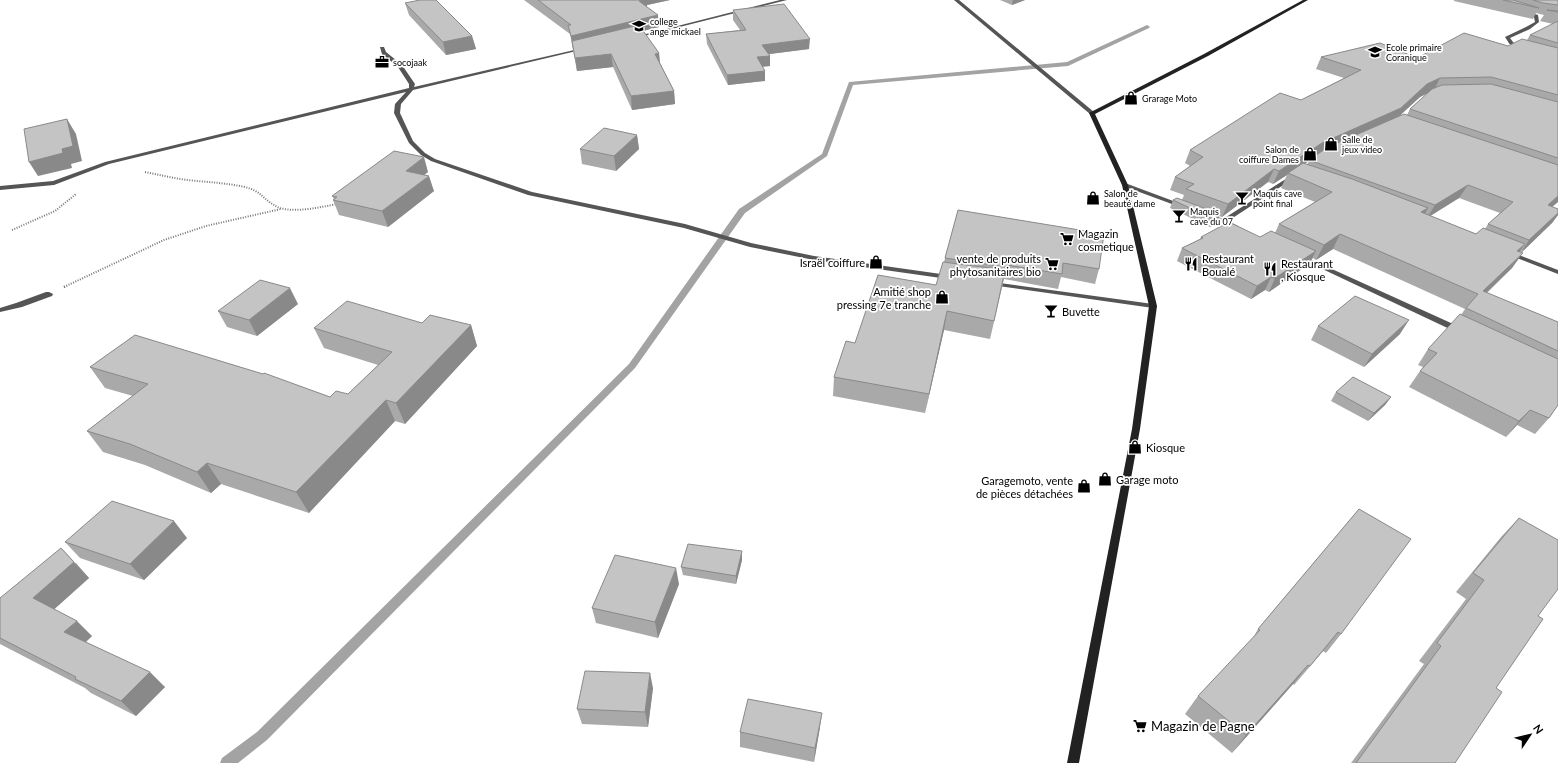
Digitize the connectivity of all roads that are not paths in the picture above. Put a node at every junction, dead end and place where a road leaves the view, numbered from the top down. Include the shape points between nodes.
1 (785, 0) edge
2 (956, 0) edge
3 (1306, 0) edge
4 (1519, 10) edge
5 (1536, 16) junction
6 (1543, 17) dead end
7 (631, 38) edge
8 (382, 48) dead end
9 (586, 48) edge
10 (1529, 51) edge
11 (411, 89) junction
12 (1092, 113) junction
13 (1296, 174) edge
14 (1125, 185) junction
15 (0, 188) edge
16 (1189, 208) edge
17 (1203, 213) edge
18 (1224, 221) junction
19 (1245, 231) edge
20 (1507, 252) edge
21 (1295, 254) edge
22 (1558, 272) edge
23 (954, 278) edge
24 (986, 283) edge
25 (49, 294) road end
26 (1152, 306) junction
27 (0, 310) edge
28 (1466, 333) edge
29 (1073, 763) edge

1 - 7 street
2 - 12 street
3 - 12 main road
4 - 5 street
5 - 6 street
5 - 10 street via 1538,22 1507,37 1514,47
8 - 11 street via 384,53 400,66 412,84
9 - 11 street
11 - 15 street via 107,163 42,186
11 - 23 street via 398,104 397,113 411,142 423,154 433,160 530,194 685,226 750,246
12 - 14 main road
13 - 18 street
14 - 16 street
14 - 26 main road
17 - 18 street
18 - 19 street
20 - 22 street
21 - 28 street
24 - 26 street
25 - 27 street
26 - 29 main road via 1136,429

